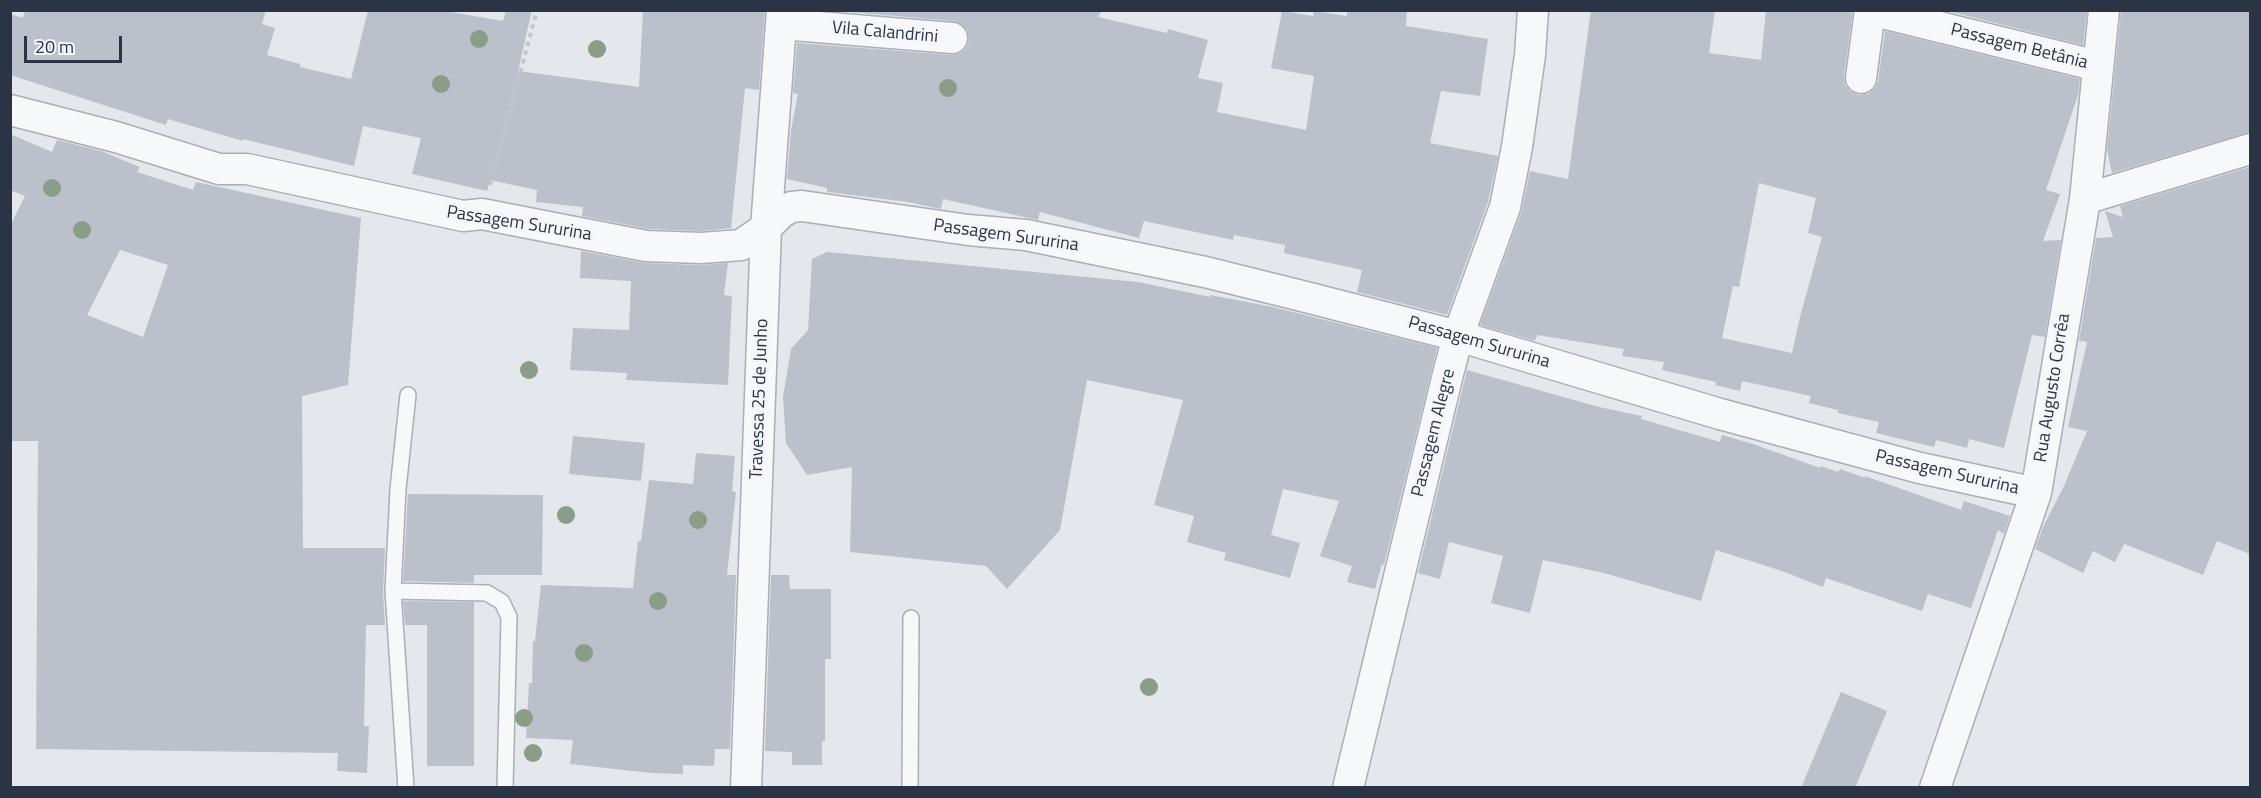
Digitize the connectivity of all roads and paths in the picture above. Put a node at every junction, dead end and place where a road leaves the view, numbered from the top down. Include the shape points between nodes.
1 (537, 10) edge
2 (1533, 10) edge
3 (2104, 10) edge
4 (782, 17) edge
5 (952, 38) dead end
6 (2098, 66) junction
7 (1862, 78) dead end
8 (10, 110) edge
9 (2250, 149) edge
10 (2085, 199) junction
11 (482, 214) junction
12 (766, 228) junction
13 (1458, 336) junction
14 (408, 395) dead end
15 (2036, 493) junction
16 (393, 591) junction
17 (911, 618) dead end
18 (406, 788) edge
19 (505, 788) edge
20 (746, 788) edge
21 (910, 788) edge
22 (1348, 788) edge
23 (1935, 788) edge

1 - 11 path
2 - 13 street, Passagem Alegre via 1517,147 1505,207
3 - 6 street, Rua Augusto Corrêa
4 - 5 street, Vila Calandrini
4 - 12 street, Travessa 25 de Junho
6 - 7 street, Passagem Betânia via 1870,10
6 - 10 street, Rua Augusto Corrêa
8 - 11 street, Passagem Sururina via 219,168 248,168 463,216
9 - 10 street
10 - 15 street, Rua Augusto Corrêa
11 - 12 street, Passagem Sururina via 646,246 741,245
12 - 13 street, Passagem Sururina via 781,213 802,206 1026,235 1205,272
12 - 20 street, Travessa 25 de Junho
13 - 15 street, Passagem Sururina via 1720,414 1920,468
13 - 22 street, Passagem Alegre
14 - 16 lane
15 - 23 street, Rua Augusto Corrêa
16 - 18 lane
16 - 19 lane via 487,593 502,602 509,617
17 - 21 lane

